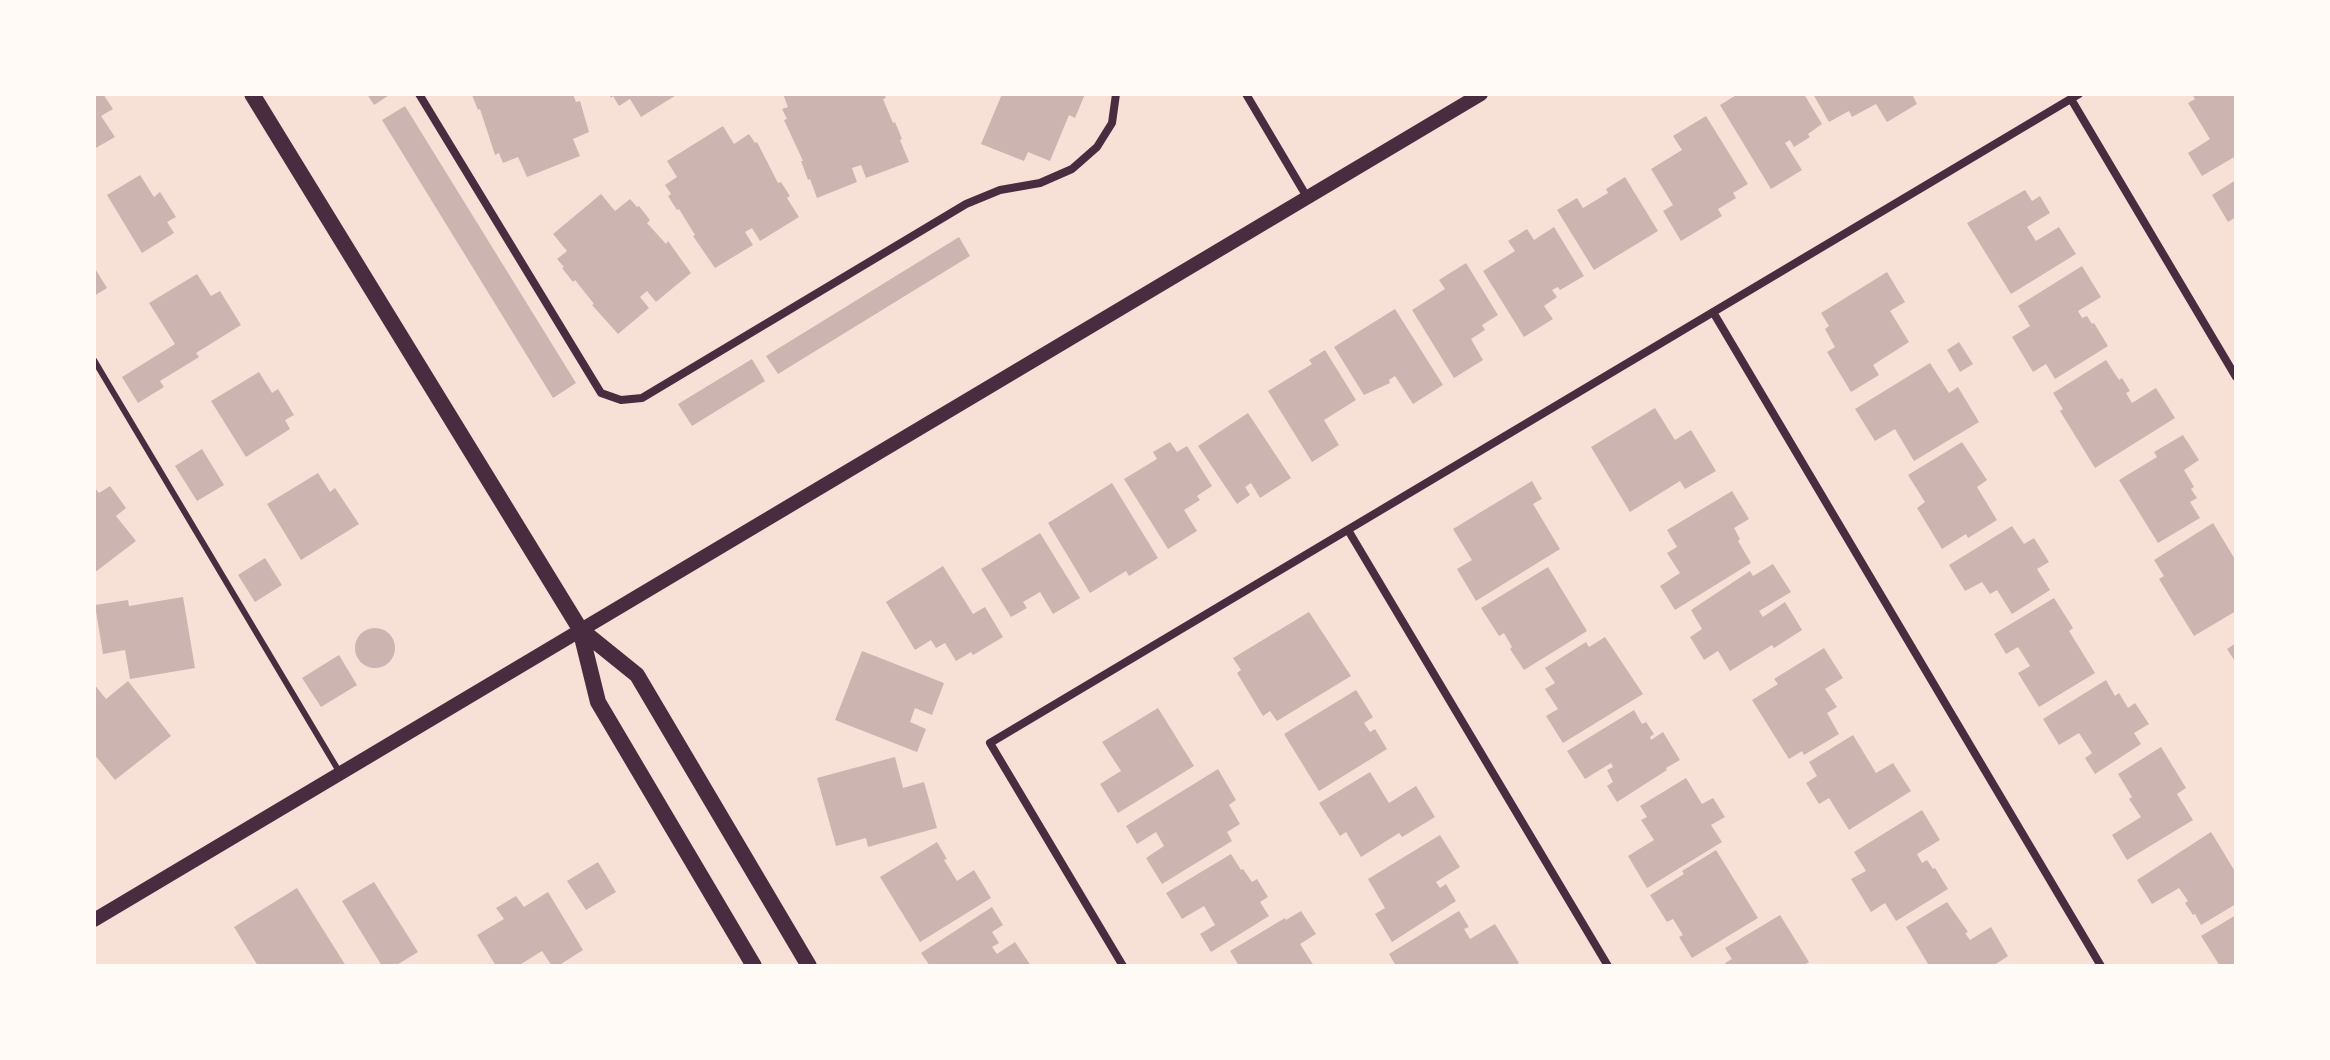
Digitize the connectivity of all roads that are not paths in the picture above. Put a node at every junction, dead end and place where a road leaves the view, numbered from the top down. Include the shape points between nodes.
1 (252, 94) edge
2 (419, 94) edge
3 (1116, 94) edge
4 (1246, 94) edge
5 (1481, 94) edge
6 (2079, 94) edge
7 (2071, 99) junction
8 (1307, 197) junction
9 (1713, 312) junction
10 (94, 360) edge
11 (2236, 377) edge
12 (1348, 530) junction
13 (580, 629) junction
14 (340, 773) junction
15 (94, 920) edge
16 (754, 966) edge
17 (809, 966) edge
18 (1123, 966) edge
19 (1608, 966) edge
20 (2101, 966) edge

1 - 13 main road
2 - 3 street via 601,393 621,400 642,398 966,204 1072,169 1097,147 1112,123
4 - 8 street
5 - 8 street
6 - 7 street
7 - 9 street
7 - 11 street
8 - 13 street
9 - 12 street
9 - 20 street
10 - 14 lane
12 - 18 street via 990,743
12 - 19 street
13 - 14 street
13 - 16 main road via 598,702
13 - 17 main road via 637,675
14 - 15 street

